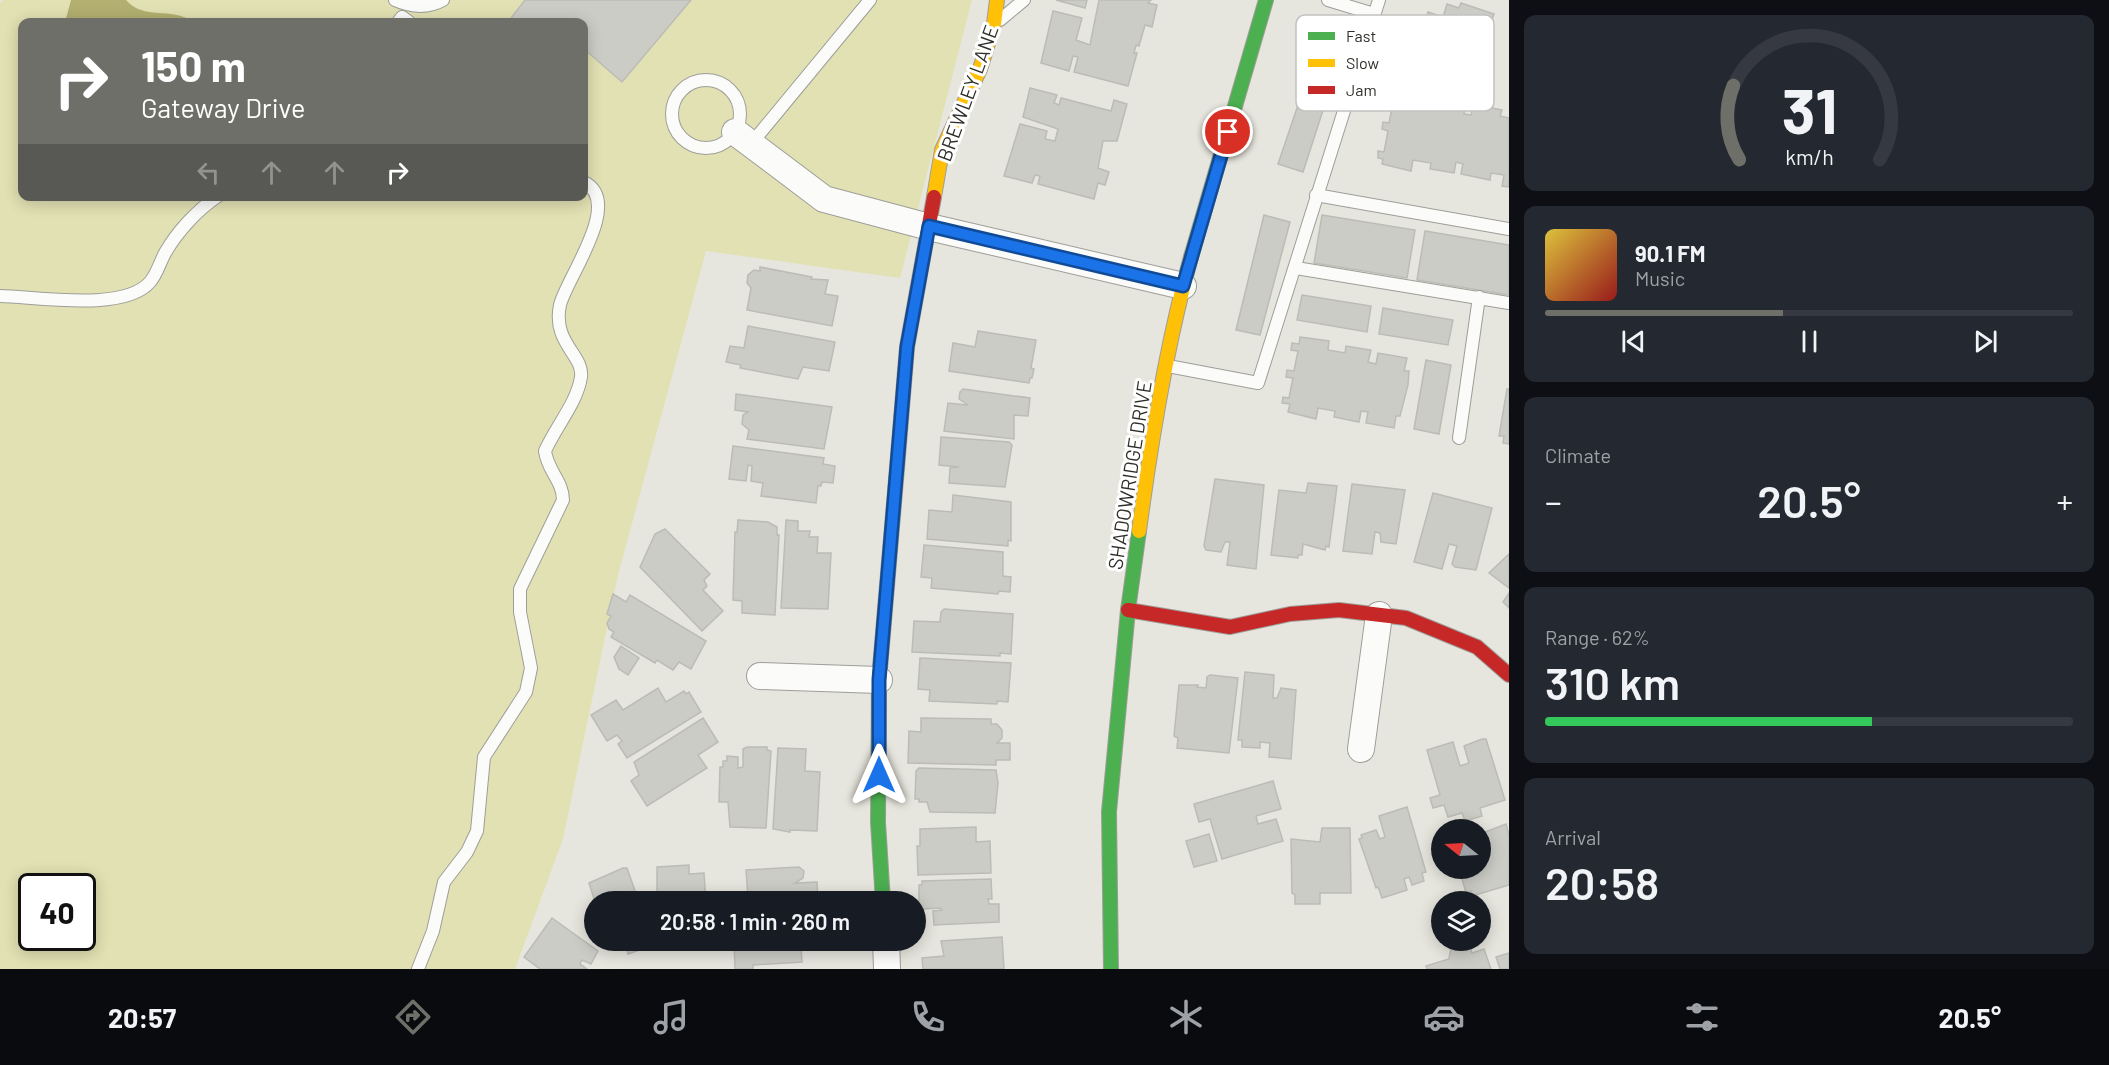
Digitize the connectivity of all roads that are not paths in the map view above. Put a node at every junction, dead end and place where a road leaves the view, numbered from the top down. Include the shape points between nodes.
1 (395, 0) edge
2 (443, 0) edge
3 (870, 0) edge
4 (997, 0) edge
5 (1024, 0) edge
6 (1266, 0) edge
7 (1328, 0) edge
8 (1379, 0) edge
9 (1374, 14) joint
10 (994, 24) junction
11 (1343, 111) edge
12 (743, 138) junction
13 (588, 184) edge
14 (1316, 195) junction
15 (210, 201) edge
16 (929, 226) junction
17 (1509, 229) edge
18 (1296, 268) junction
19 (1183, 286) junction
20 (0, 296) edge
21 (1479, 297) junction
22 (1509, 303) edge
23 (1167, 366) junction
24 (1459, 438) dead end
25 (1128, 610) junction
26 (1379, 615) junction
27 (1509, 675) edge
28 (760, 676) dead end
29 (879, 680) junction
30 (1361, 749) dead end
31 (882, 891) edge
32 (886, 951) edge
33 (418, 969) edge
34 (887, 969) edge
35 (1111, 969) edge

1 - 2 lane via 432,7
3 - 12 lane
4 - 10 street, BREWLEY LANE
5 - 10 lane
6 - 19 street, SHADOWRIDGE DRIVE
7 - 9 lane
8 - 9 lane
10 - 16 street, BREWLEY LANE via 980,69 942,150
11 - 14 lane
12 - 12 lane via 738,105 726,87 705,80 694,82 677,96 672,117 684,141 699,148
12 - 16 street via 824,199
13 - 33 lane via 597,195 595,230 567,286 558,322 562,338 582,374 545,451 546,462 563,489 563,500 520,589 529,681 522,701 484,757 477,831 467,852 444,882 433,931
14 - 17 lane
14 - 18 lane
15 - 20 lane via 176,238 152,280 125,298
16 - 19 street
16 - 29 street, BREWLEY LANE via 907,347
18 - 21 lane
18 - 23 lane via 1258,383
19 - 23 street, SHADOWRIDGE DRIVE
21 - 22 lane
21 - 24 lane
23 - 25 street, SHADOWRIDGE DRIVE via 1149,456
25 - 26 street via 1230,627 1290,614 1340,610
25 - 35 street, SHADOWRIDGE DRIVE via 1110,812
26 - 27 street via 1406,618 1477,647
26 - 30 street
28 - 29 street
29 - 31 street, BREWLEY LANE via 878,822
32 - 34 street

